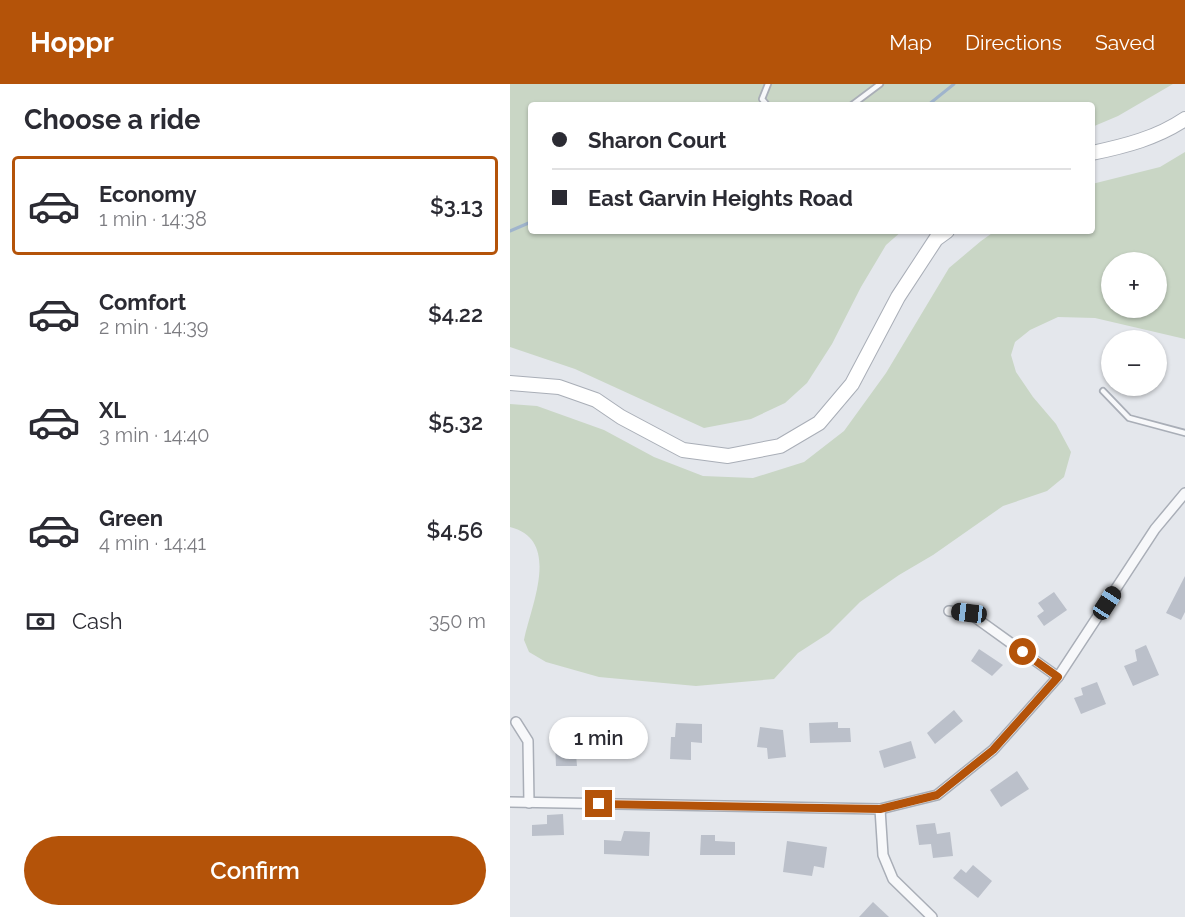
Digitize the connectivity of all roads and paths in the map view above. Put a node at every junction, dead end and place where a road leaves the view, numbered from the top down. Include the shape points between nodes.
1 (768, 84) edge
2 (880, 84) edge
3 (764, 102) edge
4 (856, 102) edge
5 (1185, 119) edge
6 (1095, 152) edge
7 (943, 234) edge
8 (510, 383) edge
9 (1108, 396) edge
10 (1185, 433) edge
11 (1185, 493) edge
12 (949, 611) dead end
13 (1058, 677) junction
14 (516, 722) dead end
15 (510, 802) edge
16 (529, 803) junction
17 (880, 809) junction
18 (932, 917) edge

1 - 3 lane via 762,99
2 - 4 lane
5 - 6 main road via 1131,145
7 - 8 main road via 898,297 852,384 819,423 780,446 728,456 683,450 596,400 559,387
9 - 10 lane via 1129,418
11 - 13 street via 1155,529
12 - 13 street via 969,613
13 - 17 street via 993,750 937,795
14 - 16 street via 528,741
15 - 16 street
16 - 17 street
17 - 18 street via 883,855 893,879

